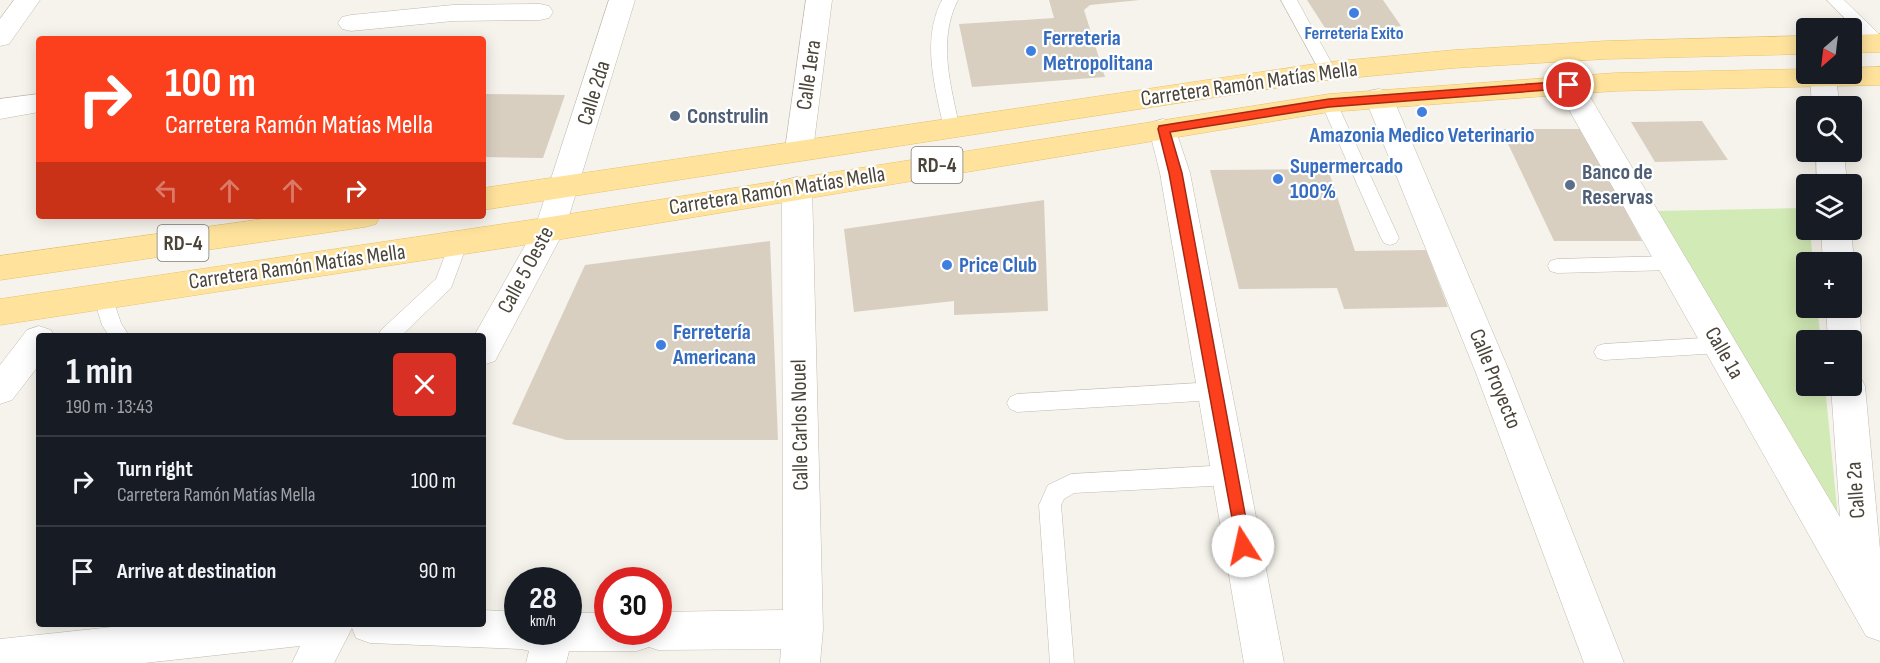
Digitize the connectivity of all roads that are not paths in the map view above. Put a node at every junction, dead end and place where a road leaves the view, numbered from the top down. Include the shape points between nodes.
1 (27, 0) edge
2 (622, 0) edge
3 (819, 0) edge
4 (950, 0) edge
5 (1288, 0) edge
6 (1835, 0) edge
7 (455, 7) edge
8 (540, 12) dead end
9 (347, 20) edge
10 (0, 38) edge
11 (1880, 43) edge
12 (1862, 44) edge
13 (1796, 45) edge
14 (1328, 71) junction
15 (1862, 76) edge
16 (1880, 76) edge
17 (1796, 78) edge
18 (1569, 85) junction
19 (1379, 98) junction
20 (36, 103) edge
21 (1329, 103) junction
22 (0, 108) edge
23 (952, 129) junction
24 (1163, 129) junction
25 (799, 150) junction
26 (565, 186) junction
27 (797, 188) junction
28 (486, 199) edge
29 (315, 220) edge
30 (550, 229) junction
31 (1390, 238) dead end
32 (459, 242) junction
33 (1672, 263) junction
34 (1557, 266) dead end
35 (0, 268) edge
36 (103, 296) junction
37 (69, 301) junction
38 (0, 312) edge
39 (44, 333) edge
40 (117, 333) edge
41 (391, 333) edge
42 (36, 344) edge
43 (1720, 345) junction
44 (486, 346) edge
45 (1604, 352) dead end
46 (0, 390) edge
47 (1215, 391) junction
48 (1849, 396) edge
49 (1017, 403) dead end
50 (1230, 475) junction
51 (1872, 609) edge
52 (292, 627) edge
53 (332, 627) edge
54 (401, 627) edge
55 (672, 632) edge
56 (504, 637) edge
57 (802, 646) edge
58 (0, 658) edge
59 (312, 663) edge
60 (1062, 663) edge
61 (1264, 663) edge
62 (1604, 663) edge

1 - 10 street
2 - 26 street, Calle 2da
3 - 25 street, Calle 1era
4 - 23 lane via 945,7 937,54
5 - 14 lane
6 - 11 lane
7 - 8 street
7 - 9 street
11 - 12 main road
13 - 14 main road, Carretera Ramón Matías Mella / RD-4 via 1583,51
14 - 23 main road, Carretera Ramón Matías Mella / RD-4
15 - 16 main road, Carretera Ramón Matías Mella / RD-4
17 - 18 main road, Carretera Ramón Matías Mella / RD-4
18 - 19 main road, Carretera Ramón Matías Mella / RD-4
18 - 33 street, Calle 1a
19 - 21 main road, Carretera Ramón Matías Mella / RD-4
19 - 62 street, Calle Proyecto via 1493,373
20 - 22 street
21 - 24 main road, Carretera Ramón Matías Mella / RD-4
21 - 31 lane
23 - 25 main road, Carretera Ramón Matías Mella / RD-4
24 - 27 main road, Carretera Ramón Matías Mella / RD-4
24 - 47 street via 1176,173
25 - 26 main road, Carretera Ramón Matías Mella / RD-4
26 - 28 main road, Carretera Ramón Matías Mella / RD-4
26 - 30 street, Calle 5 Oeste
27 - 30 main road, Carretera Ramón Matías Mella / RD-4
27 - 57 street, Calle Carlos Nouel
29 - 35 main road, Carretera Ramón Matías Mella / RD-4
30 - 32 main road, Carretera Ramón Matías Mella / RD-4
30 - 44 street, Calle 5 Oeste
32 - 36 main road, Carretera Ramón Matías Mella / RD-4
32 - 41 lane via 444,283
33 - 34 lane
33 - 43 street, Calle 1a
36 - 37 main road, Carretera Ramón Matías Mella / RD-4
36 - 40 lane
37 - 38 main road, Carretera Ramón Matías Mella / RD-4
37 - 39 street
42 - 46 street
43 - 45 lane
43 - 51 street, Calle 1a
47 - 49 lane
47 - 50 street
48 - 51 street, Calle 2a
50 - 60 lane via 1071,484 1056,492 1050,505
50 - 61 street
52 - 58 street
53 - 59 street
54 - 56 street
55 - 57 street

